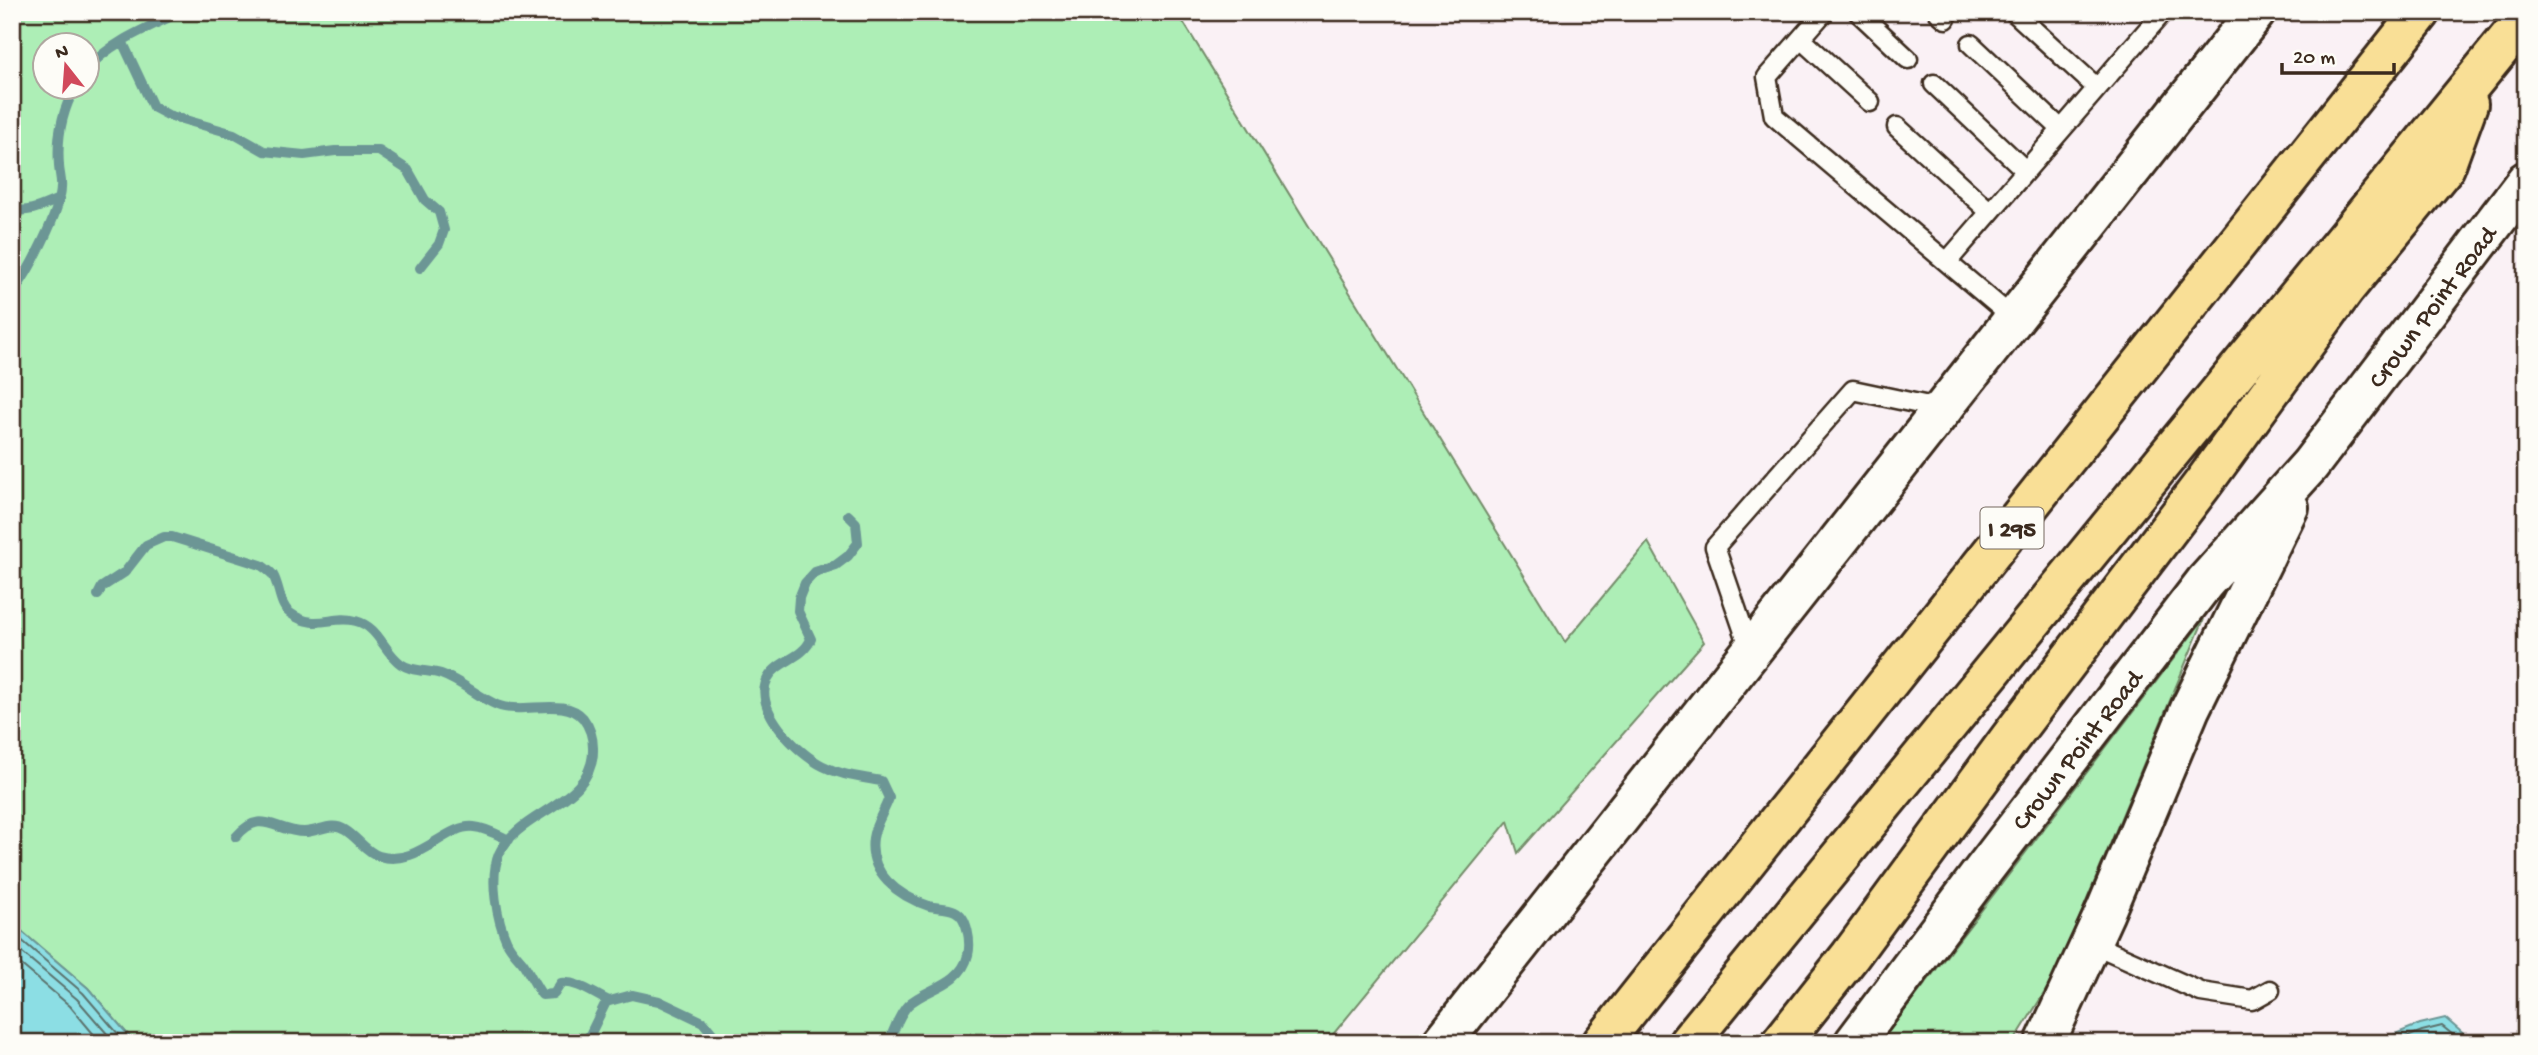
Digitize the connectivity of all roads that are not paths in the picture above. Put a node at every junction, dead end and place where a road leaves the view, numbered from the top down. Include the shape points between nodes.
1 (1824, 12) edge
2 (1858, 12) edge
3 (2014, 12) edge
4 (2163, 12) edge
5 (2256, 12) edge
6 (2421, 12) edge
7 (2526, 17) edge
8 (1801, 39) junction
9 (1971, 44) dead end
10 (1908, 59) dead end
11 (2478, 75) junction
12 (1934, 84) dead end
13 (2097, 88) junction
14 (1870, 102) dead end
15 (1897, 127) dead end
16 (2061, 129) junction
17 (2025, 170) junction
18 (2526, 181) edge
19 (1990, 212) junction
20 (1947, 262) junction
21 (2014, 319) junction
22 (1943, 409) junction
23 (2310, 465) junction
24 (1751, 652) junction
25 (2091, 943) junction
26 (2270, 989) dead end
27 (1442, 1043) edge
28 (1602, 1043) edge
29 (1688, 1043) edge
30 (1781, 1043) edge
31 (1854, 1043) edge
32 (2045, 1043) edge

1 - 8 lane
2 - 10 lane
3 - 13 lane
4 - 13 lane
5 - 21 main road
6 - 28 highway, I 295
7 - 11 highway, I 295
8 - 14 lane
8 - 20 lane via 1767,77 1774,116
9 - 16 lane
11 - 29 highway, I 295
11 - 30 highway via 2445,167 2344,290
12 - 17 lane
13 - 16 lane
15 - 19 lane
16 - 17 lane
17 - 19 lane
18 - 23 main road, Crown Point Road
19 - 20 lane
20 - 21 lane
21 - 22 main road
22 - 24 main road
22 - 24 lane via 1853,390 1715,547
23 - 25 main road, Crown Point Road via 2190,709
23 - 31 main road, Crown Point Road via 2205,582
24 - 27 main road
25 - 26 lane via 2201,992 2252,1000
25 - 32 main road, Crown Point Road

